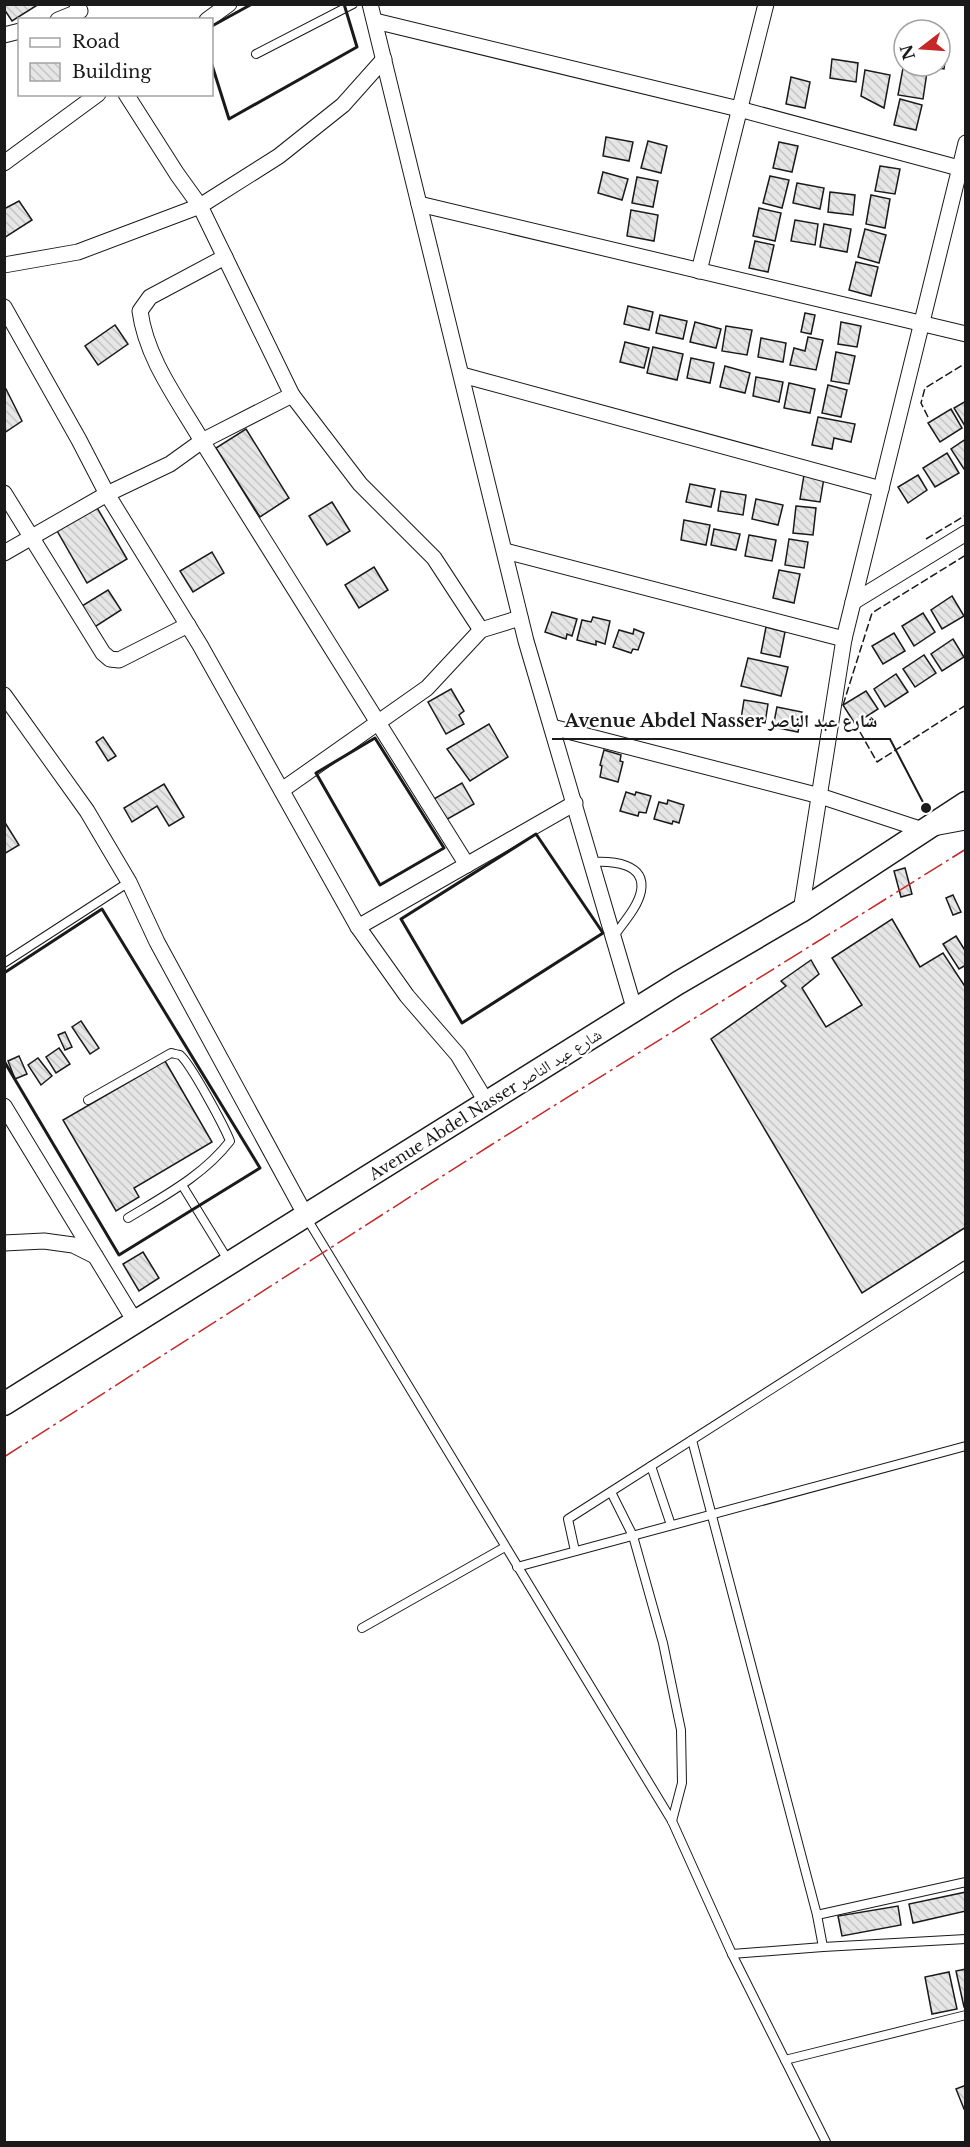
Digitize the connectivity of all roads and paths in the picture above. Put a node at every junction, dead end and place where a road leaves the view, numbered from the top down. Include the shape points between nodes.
1 (229, 4) edge
2 (353, 4) edge
3 (370, 4) edge
4 (766, 4) edge
5 (82, 10) edge
6 (63, 18) edge
7 (210, 18) edge
8 (375, 21) junction
9 (256, 54) dead end
10 (384, 59) junction
11 (95, 96) edge
12 (127, 96) edge
13 (739, 109) junction
14 (966, 143) edge
15 (4, 162) edge
16 (959, 168) junction
17 (419, 204) junction
18 (200, 206) junction
19 (225, 257) junction
20 (4, 265) edge
21 (699, 271) junction
22 (4, 308) edge
23 (921, 324) junction
24 (966, 334) edge
25 (462, 375) junction
26 (291, 395) junction
27 (202, 441) junction
28 (881, 489) junction
29 (4, 493) edge
30 (107, 494) junction
31 (966, 533) edge
32 (32, 538) junction
33 (504, 551) junction
34 (4, 553) edge
35 (853, 602) junction
36 (520, 618) junction
37 (188, 625) junction
38 (482, 630) junction
39 (844, 639) junction
40 (4, 694) edge
41 (378, 723) junction
42 (552, 727) junction
43 (282, 790) junction
44 (820, 796) junction
45 (575, 803) junction
46 (966, 803) edge
47 (966, 822) edge
48 (923, 830) junction
49 (593, 862) junction
50 (467, 865) junction
51 (129, 882) junction
52 (801, 911) junction
53 (358, 927) junction
54 (614, 936) junction
55 (4, 963) edge
56 (635, 1011) junction
57 (88, 1100) dead end
58 (487, 1103) junction
59 (4, 1106) edge
60 (182, 1185) junction
61 (306, 1216) junction
62 (128, 1218) dead end
63 (4, 1243) edge
64 (95, 1256) junction
65 (230, 1264) junction
66 (965, 1268) edge
67 (136, 1323) junction
68 (4, 1404) edge
69 (692, 1440) junction
70 (966, 1446) edge
71 (651, 1466) junction
72 (611, 1492) junction
73 (711, 1514) junction
74 (671, 1525) junction
75 (633, 1536) junction
76 (505, 1547) junction
77 (575, 1551) junction
78 (517, 1567) junction
79 (362, 1628) dead end
80 (672, 1821) junction
81 (966, 1881) edge
82 (817, 1915) junction
83 (966, 1939) edge
84 (823, 1947) junction
85 (732, 1954) junction
86 (966, 2015) edge
87 (784, 2060) junction
88 (826, 2142) edge

1 - 7 street
2 - 9 lane
3 - 8 street
4 - 13 street
5 - 6 street
8 - 10 street
8 - 13 street
10 - 17 street
10 - 18 street via 334,113 279,156
11 - 15 street
12 - 18 street
13 - 16 street
13 - 21 street
14 - 16 street
16 - 23 street
17 - 21 street
17 - 25 street
18 - 19 street
18 - 20 street via 78,252
19 - 26 street
19 - 27 street via 150,297 140,312 142,331
21 - 23 street
22 - 30 street
23 - 24 street
23 - 28 street
25 - 28 street
25 - 33 street
26 - 27 street
26 - 38 street via 360,484 434,558
27 - 30 street via 170,464
27 - 41 street
28 - 35 street
29 - 32 street
30 - 32 street
30 - 37 street
31 - 35 street
32 - 34 street
32 - 37 street via 110,659 119,660
33 - 36 street
33 - 39 street
35 - 39 street
36 - 38 street
36 - 42 street
37 - 43 street
38 - 41 street via 427,688
39 - 44 street
40 - 51 street via 87,811
41 - 43 street
41 - 50 street
42 - 44 street
42 - 45 street
43 - 53 street
44 - 48 street
44 - 52 street
45 - 49 street
45 - 50 street
46 - 48 main road, Avenue Abdel Nasser شارع عبد الناصر
47 - 48 street
48 - 52 main road, Avenue Abdel Nasser شارع عبد الناصر
49 - 54 street
49 - 54 lane via 621,863 635,871 640,880 636,904
50 - 53 street
51 - 55 lane
51 - 61 street via 157,942
52 - 56 main road, Avenue Abdel Nasser شارع عبد الناصر
53 - 58 street via 407,996 458,1055
54 - 56 street
56 - 58 main road, Avenue Abdel Nasser شارع عبد الناصر
57 - 60 lane via 171,1053 179,1055 230,1141
58 - 61 main road, Avenue Abdel Nasser شارع عبد الناصر
59 - 64 street
60 - 62 lane
60 - 65 lane
61 - 65 main road, Avenue Abdel Nasser شارع عبد الناصر
61 - 76 lane
63 - 64 street via 44,1240 73,1245
64 - 67 street
65 - 67 main road, Avenue Abdel Nasser شارع عبد الناصر
66 - 69 lane
67 - 68 main road, Avenue Abdel Nasser شارع عبد الناصر
69 - 71 lane
69 - 73 lane
70 - 73 lane
71 - 72 lane
71 - 74 lane
72 - 75 lane
72 - 77 lane via 568,1519
73 - 74 lane
73 - 82 lane
74 - 75 lane
75 - 77 lane
75 - 80 lane via 663,1644 681,1730 682,1783
76 - 78 lane
76 - 79 lane
77 - 78 lane
78 - 80 lane
80 - 85 lane
81 - 82 lane
82 - 84 lane
83 - 84 lane
84 - 85 lane
85 - 87 lane
86 - 87 lane
87 - 88 lane

